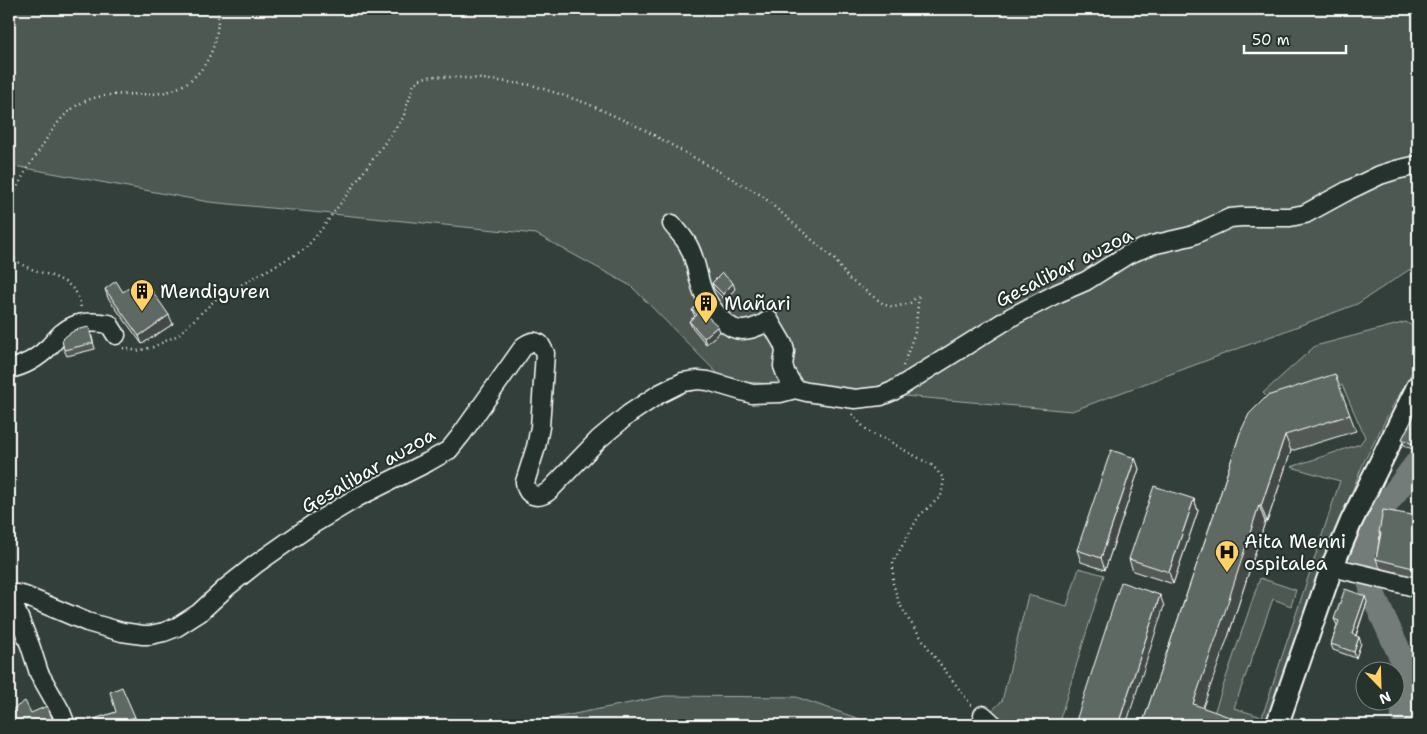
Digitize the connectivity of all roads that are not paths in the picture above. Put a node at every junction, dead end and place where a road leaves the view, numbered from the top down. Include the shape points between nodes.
1 (1418, 165) edge
2 (672, 224) dead end
3 (116, 335) road end
4 (9, 369) edge
5 (1418, 386) edge
6 (795, 389) junction
7 (1332, 568) junction
8 (1418, 589) edge
9 (9, 594) edge
10 (66, 725) edge
11 (1278, 725) edge

1 - 6 street, Gesalibar auzoa via 1380,175 1305,214 1227,219 1191,236 1127,255 1086,281 1013,316 881,396 855,400
2 - 6 street via 690,248 701,286 718,316 734,329 760,326 769,320 780,336 785,351 783,366
3 - 4 street via 108,324 95,321 80,323 60,334 28,363
5 - 7 main road
6 - 9 street, Gesalibar auzoa via 752,394 708,381 692,380 678,384 629,414 599,438 544,495 536,496 528,491 525,482 540,427 545,353 540,344 533,341 524,346 449,450 313,524 256,564 177,628 150,635 122,632 87,622 26,596
7 - 8 street
7 - 11 main road
9 - 10 street, Gesalibar auzoa via 39,673

